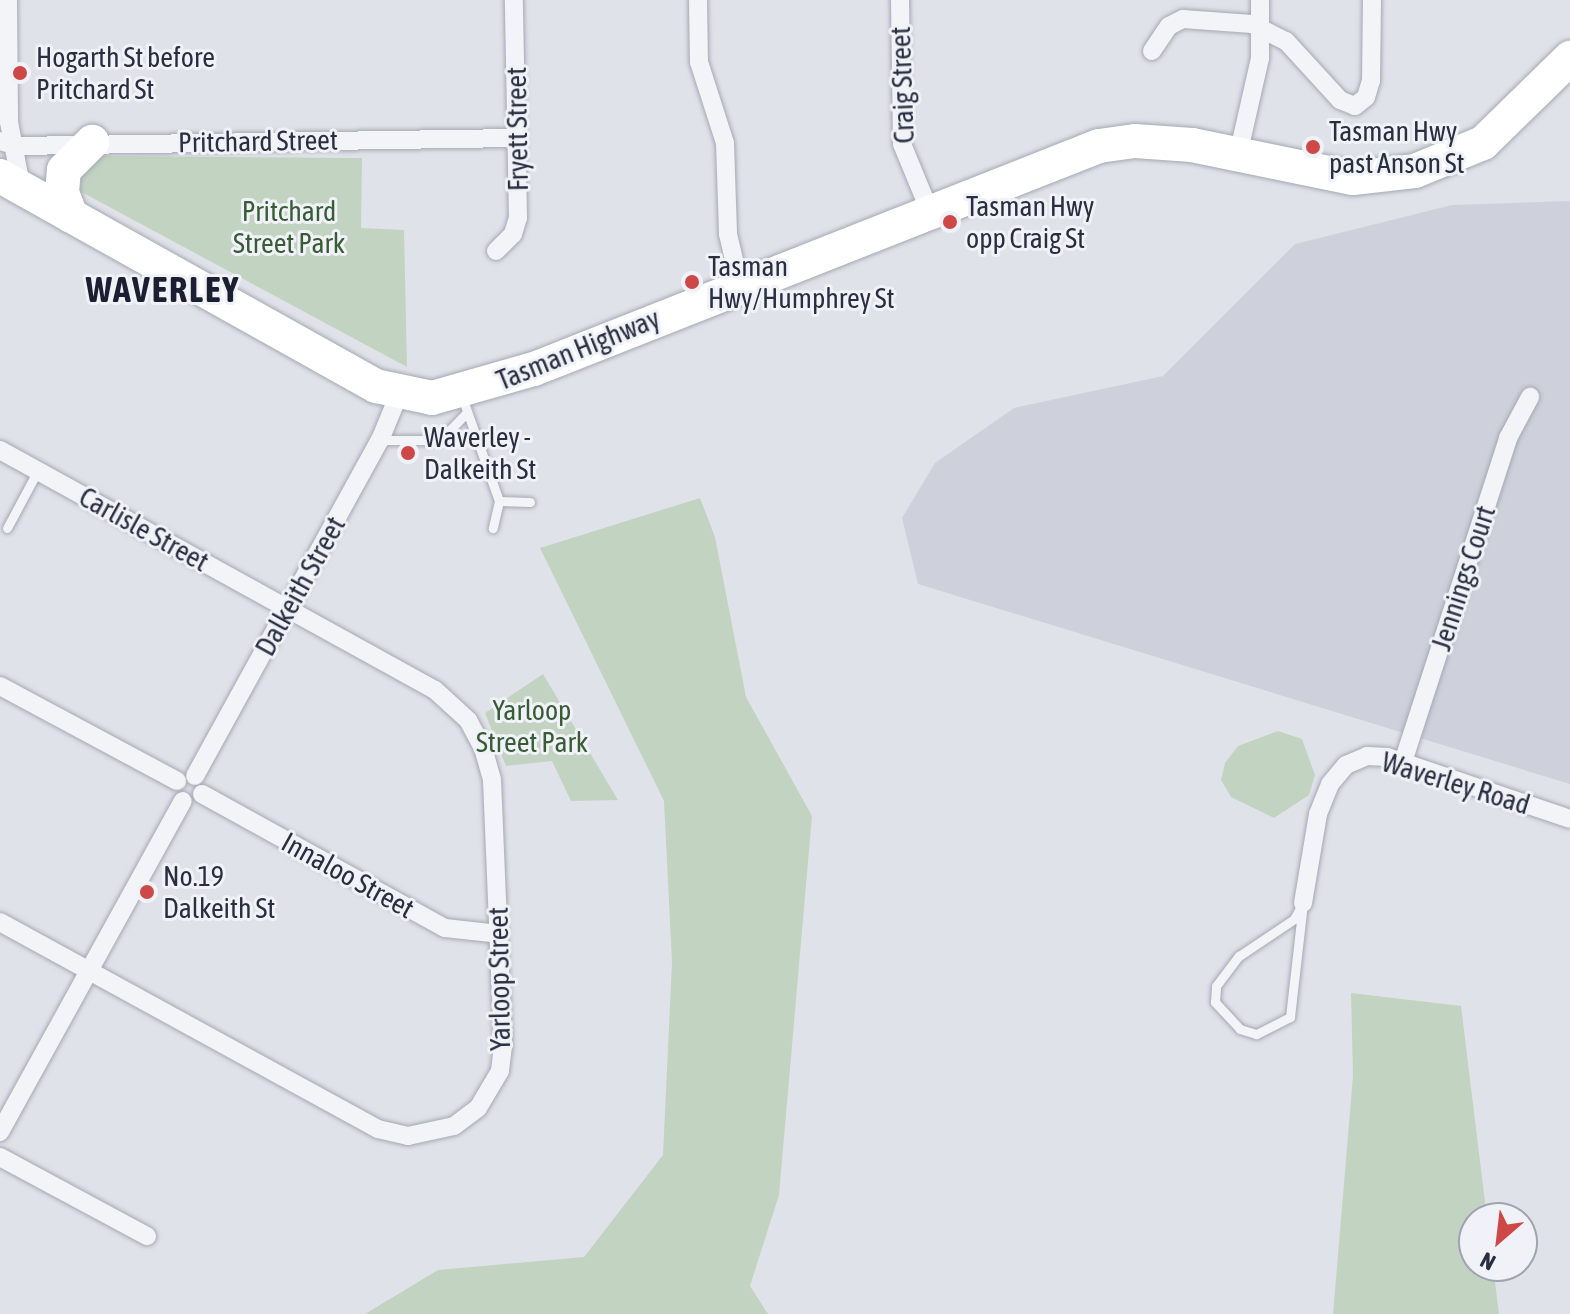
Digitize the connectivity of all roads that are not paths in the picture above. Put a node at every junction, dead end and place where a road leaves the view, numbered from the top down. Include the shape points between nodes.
1 (8, 0) edge
2 (514, 0) edge
3 (698, 0) edge
4 (900, 0) edge
5 (1260, 0) edge
6 (1372, 0) edge
7 (1261, 30) junction
8 (1152, 51) dead end
9 (1570, 58) edge
10 (6, 136) edge
11 (516, 138) junction
12 (92, 142) junction
13 (1238, 155) junction
14 (7, 180) edge
15 (930, 212) junction
16 (71, 216) junction
17 (496, 251) dead end
18 (740, 285) junction
19 (399, 394) junction
20 (1530, 397) dead end
21 (464, 403) junction
22 (380, 440) junction
23 (0, 450) edge
24 (38, 470) junction
25 (499, 501) junction
26 (530, 502) dead end
27 (7, 528) dead end
28 (493, 528) dead end
29 (287, 609) junction
30 (0, 686) edge
31 (1403, 762) junction
32 (195, 776) junction
33 (177, 781) junction
34 (202, 794) junction
35 (183, 801) junction
36 (1570, 819) edge
37 (1303, 903) junction
38 (0, 922) edge
39 (499, 934) junction
40 (88, 971) junction
41 (0, 1132) edge
42 (0, 1157) edge
43 (147, 1236) dead end

1 - 10 street
2 - 11 street, Fryett Street
3 - 18 street via 700,73 725,143 728,234
4 - 15 street, Craig Street via 902,144
5 - 7 street
6 - 7 street via 1371,81 1365,98 1355,106 1340,100 1286,41
7 - 8 street via 1232,21 1183,19 1169,26
7 - 13 street
9 - 13 highway, Tasman Highway via 1483,143 1415,171 1353,178
10 - 12 street, Pritchard Street
10 - 14 street via 19,175
11 - 12 street, Pritchard Street
11 - 17 street, Fryett Street via 518,218 513,234
12 - 16 highway via 64,170 62,192
13 - 15 highway, Tasman Highway via 1157,141 1118,142 1070,154
14 - 16 highway, Tasman Highway
15 - 18 highway, Tasman Highway
16 - 19 highway, Tasman Highway via 344,369
18 - 21 highway, Tasman Highway
19 - 21 highway, Tasman Highway
19 - 22 street, Dalkeith Street
20 - 31 street, Jennings Court via 1508,438
21 - 22 lane via 444,436
21 - 25 lane
22 - 29 street, Dalkeith Street
23 - 24 street, Carlisle Street
24 - 27 lane
24 - 29 street, Carlisle Street
25 - 26 lane
25 - 28 lane
29 - 32 street, Dalkeith Street
29 - 39 street, Yarloop Street via 435,690 476,733 492,780
30 - 33 street
31 - 36 street, Waverley Road
31 - 37 street, Waverley Road via 1367,756 1346,765 1330,784 1318,814
32 - 33 street
32 - 34 street via 203,785
33 - 35 street via 176,795
34 - 35 street via 196,801
34 - 39 street, Innaloo Street via 445,928
35 - 40 street
37 - 37 lane via 1290,1017 1256,1034 1240,1029 1215,1002 1216,986 1239,956 1294,919
38 - 40 street, Yarloop Street
39 - 40 street, Yarloop Street via 500,1071 465,1120 423,1135 378,1129
40 - 41 street
42 - 43 street

